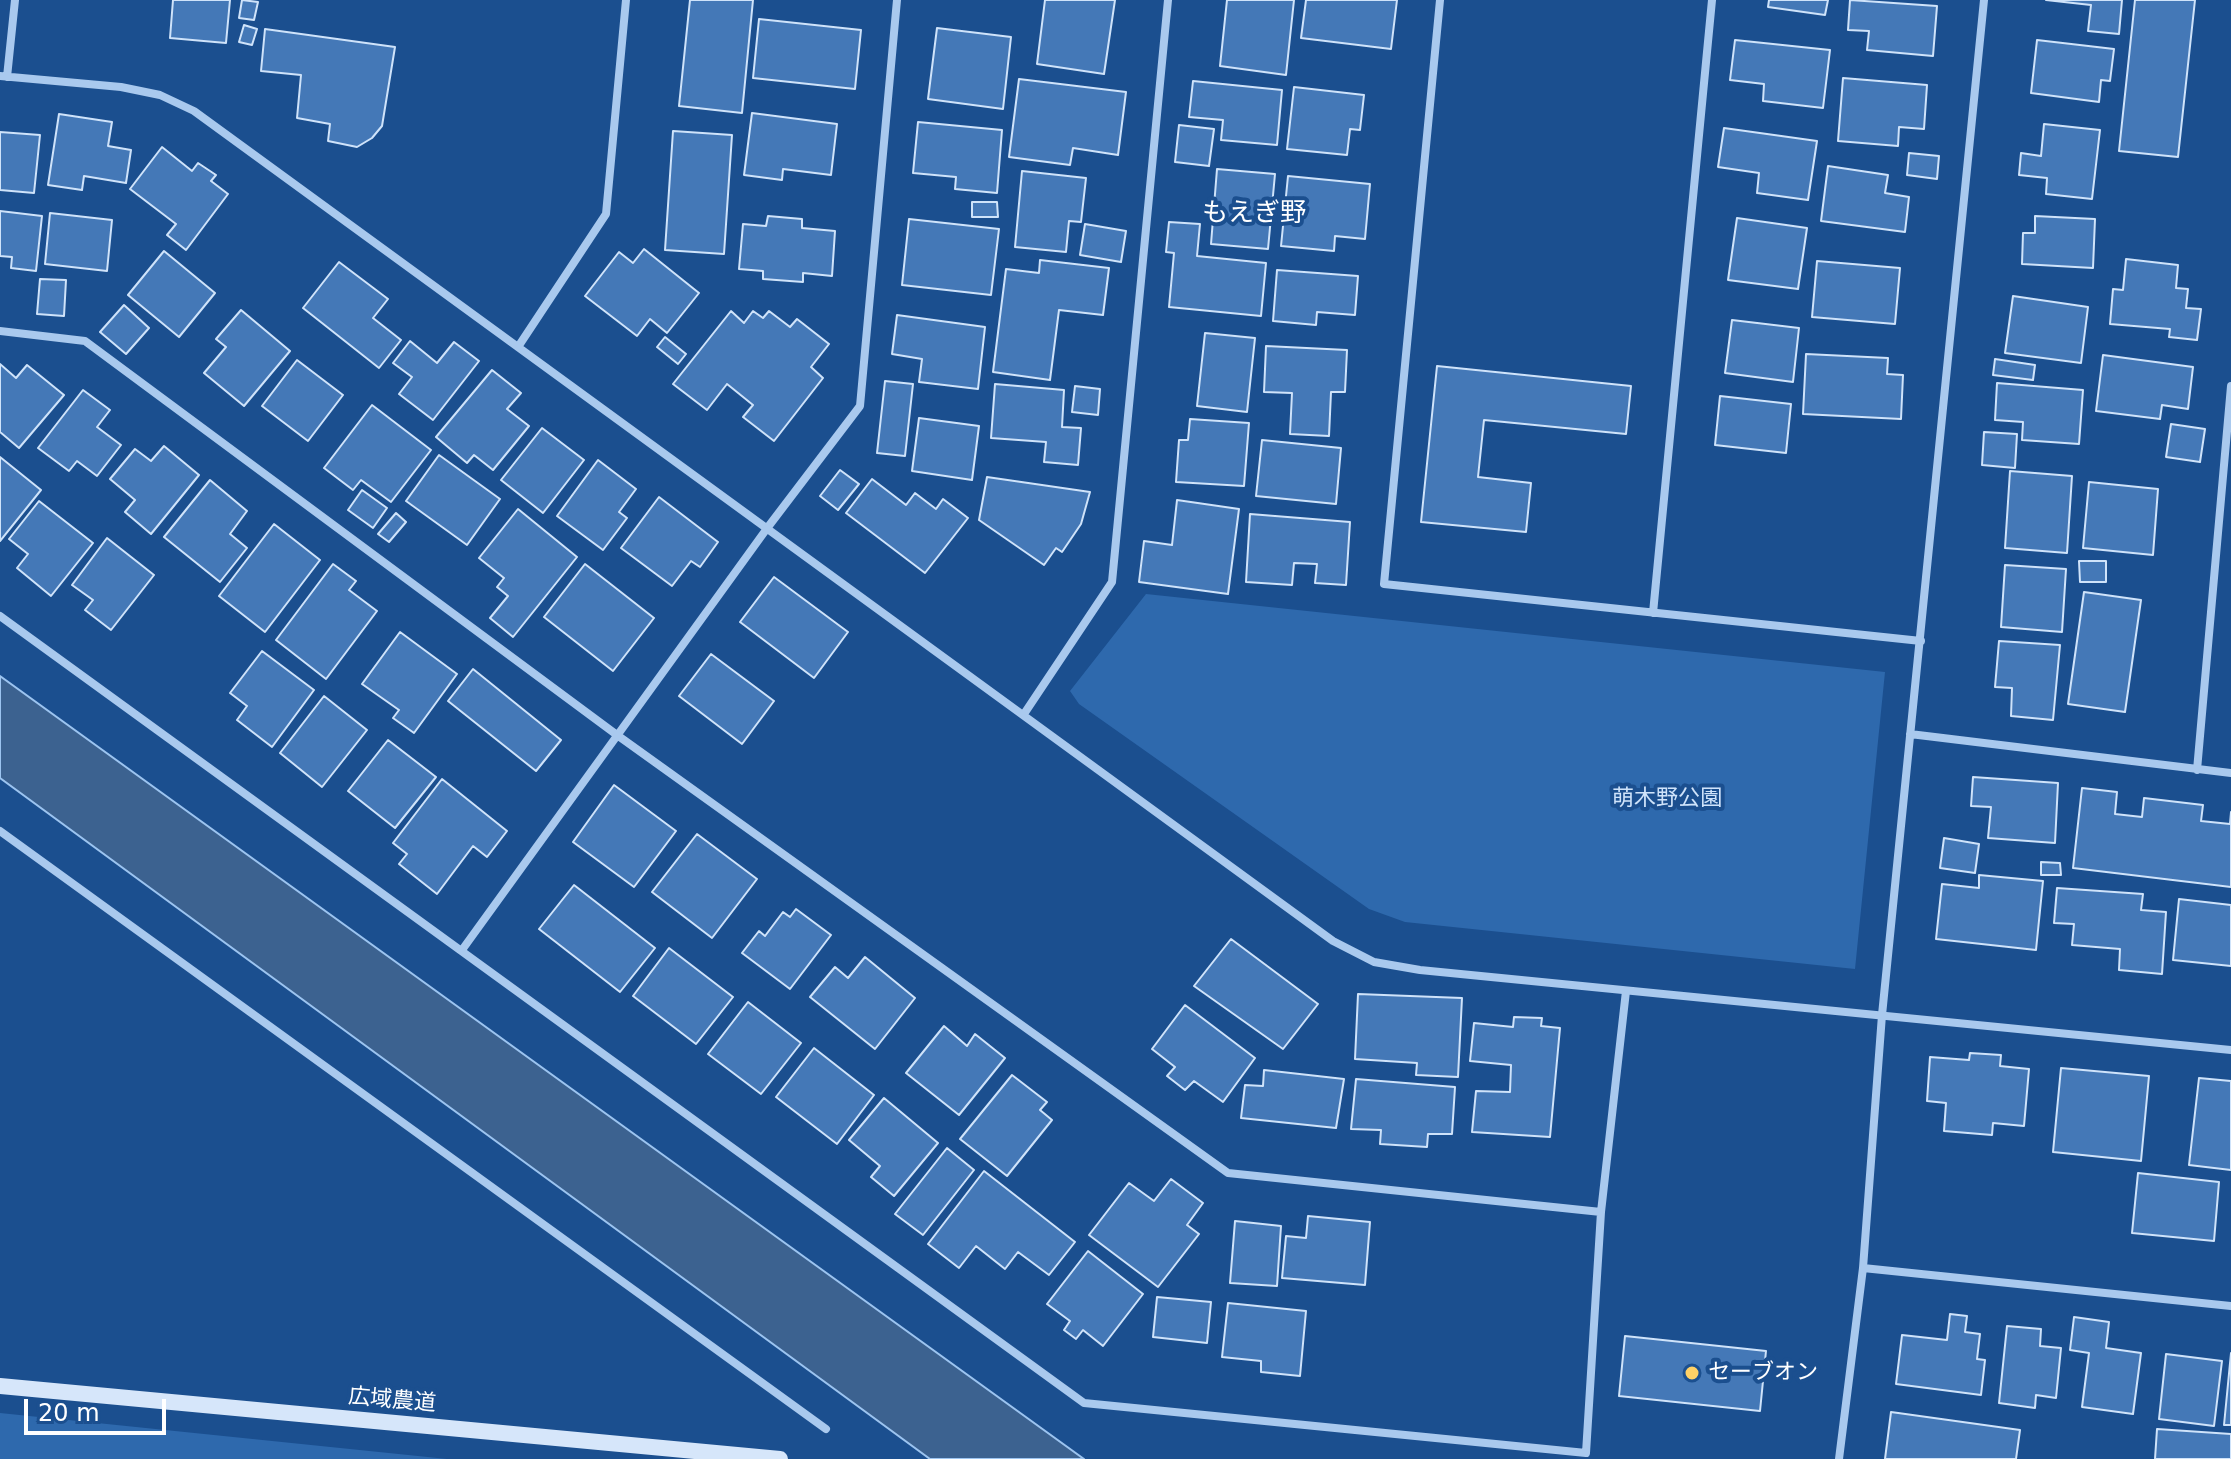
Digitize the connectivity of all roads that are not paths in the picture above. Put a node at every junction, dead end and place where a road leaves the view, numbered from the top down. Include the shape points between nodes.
1 (15, 0) edge
2 (626, 0) edge
3 (897, 0) edge
4 (1168, 0) edge
5 (1440, 0) edge
6 (1712, 0) edge
7 (1984, 0) edge
8 (3, 76) edge
9 (0, 331) edge
10 (518, 347) junction
11 (2231, 386) edge
12 (768, 527) junction
13 (1653, 613) junction
14 (0, 616) edge
15 (1921, 641) junction
16 (1024, 714) junction
17 (1910, 734) junction
18 (617, 735) junction
19 (2197, 770) junction
20 (2231, 773) edge
21 (0, 831) edge
22 (462, 950) junction
23 (1626, 991) junction
24 (1882, 1015) junction
25 (2231, 1050) edge
26 (1601, 1212) junction
27 (1863, 1268) junction
28 (2231, 1306) edge
29 (0, 1386) edge
30 (826, 1429) dead end
31 (619, 1452) edge
32 (780, 1459) edge
33 (1839, 1459) edge

1 - 8 street
2 - 10 street via 606,214
3 - 12 street via 860,406
4 - 16 street via 1112,582
5 - 13 street via 1384,584
6 - 13 street
7 - 15 street
8 - 10 street via 121,87 160,95 194,111
9 - 18 street via 85,341
10 - 12 street
11 - 19 street
12 - 16 street
12 - 18 street
13 - 15 street
14 - 22 street
15 - 17 street
16 - 23 street via 1333,941 1374,962
17 - 19 street
17 - 24 street
18 - 22 street
18 - 26 street via 1228,1173
19 - 20 street
21 - 30 street
22 - 26 street via 1084,1403 1586,1453
23 - 24 street
23 - 26 street
24 - 25 street
24 - 27 street
27 - 28 street
27 - 33 street
29 - 31 street, 広域農道
31 - 32 street, 広域農道

